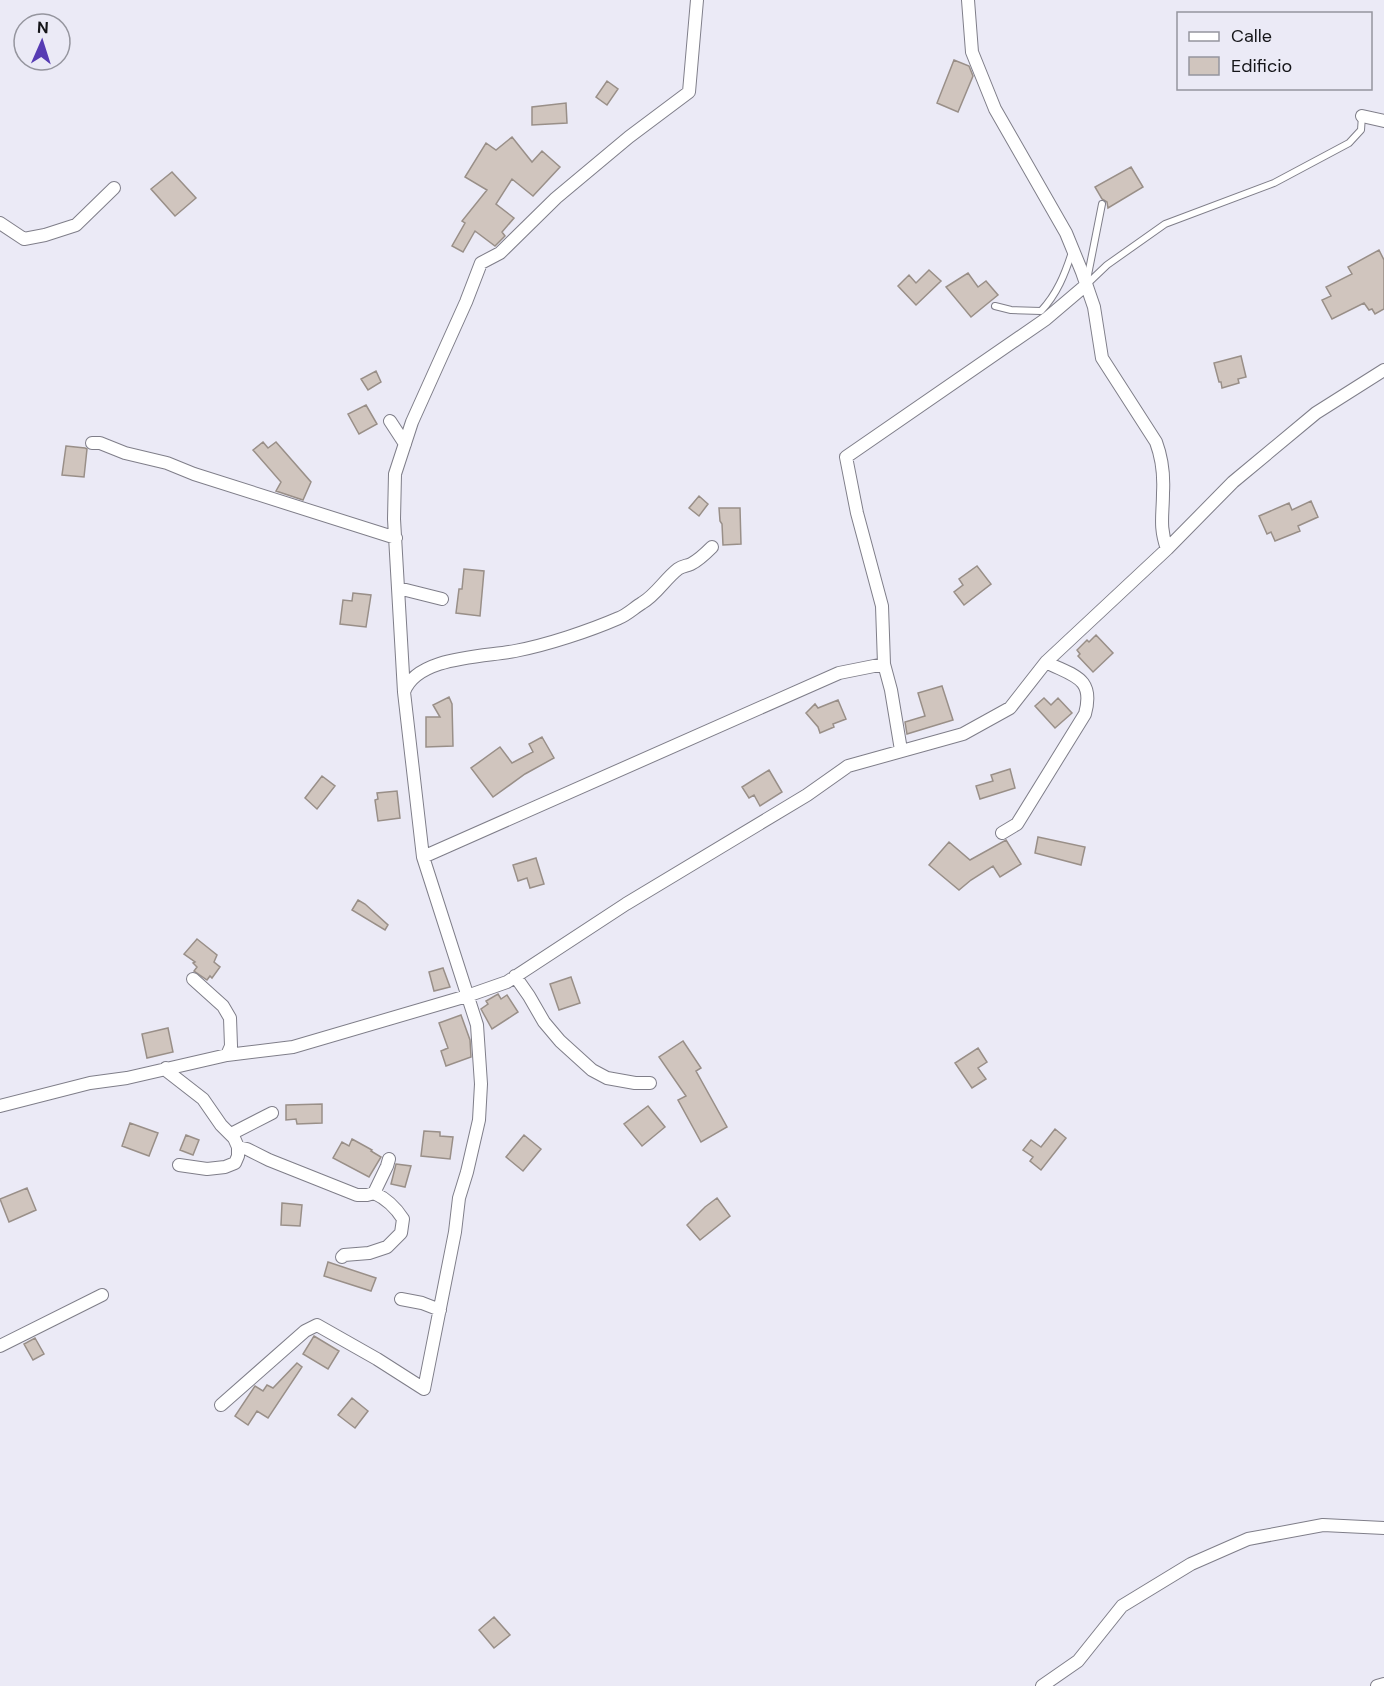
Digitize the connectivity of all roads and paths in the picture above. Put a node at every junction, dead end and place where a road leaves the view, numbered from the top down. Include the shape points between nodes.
1 (697, 0) edge
2 (968, 0) edge
3 (1362, 116) joint
4 (1384, 121) edge
5 (114, 188) dead end
6 (1102, 204) dead end
7 (0, 223) edge
8 (1073, 251) junction
9 (1086, 285) junction
10 (995, 306) dead end
11 (1384, 370) edge
12 (390, 421) dead end
13 (92, 443) dead end
14 (405, 444) junction
15 (396, 538) junction
16 (712, 547) dead end
17 (1167, 549) junction
18 (398, 588) junction
19 (442, 599) dead end
20 (1046, 662) junction
21 (884, 664) junction
22 (404, 692) junction
23 (901, 750) junction
24 (1002, 833) dead end
25 (423, 857) junction
26 (515, 976) junction
27 (193, 979) dead end
28 (467, 996) junction
29 (227, 1054) junction
30 (166, 1068) junction
31 (650, 1083) dead end
32 (0, 1106) edge
33 (272, 1113) dead end
34 (231, 1134) junction
35 (238, 1147) junction
36 (389, 1160) dead end
37 (179, 1165) dead end
38 (374, 1193) junction
39 (342, 1257) dead end
40 (102, 1295) dead end
41 (401, 1299) dead end
42 (440, 1310) junction
43 (0, 1346) edge
44 (221, 1405) dead end
45 (1384, 1528) edge
46 (1384, 1684) edge
47 (1042, 1686) edge
48 (1377, 1686) edge

1 - 14 street via 689,92 629,136 556,198 500,253 482,263
2 - 8 street via 972,52 995,109
3 - 4 street
3 - 9 lane via 1361,130 1349,143 1274,183 1165,224
5 - 7 street via 76,225 45,235 24,239
6 - 9 lane
8 - 9 street
8 - 10 lane via 1052,300 1041,311
9 - 17 street via 1094,307 1102,358 1156,442 1160,455 1164,490 1162,535
9 - 21 street via 1046,319 846,457 882,606
11 - 17 street via 1316,413 1233,482
12 - 14 street
13 - 15 street via 167,463
14 - 15 street via 395,474
15 - 18 street
16 - 22 street via 676,570 644,603 621,617 513,652 446,662 419,675
17 - 20 street
18 - 19 street
18 - 22 street
20 - 23 street via 1010,708 963,734
20 - 24 street via 1083,682 1088,692 1085,714 1017,824
21 - 23 street
21 - 25 street via 839,673
22 - 25 street
23 - 26 street via 848,766
25 - 28 street
26 - 28 street
26 - 31 street via 544,1022 592,1070 607,1078
27 - 29 street via 223,1006 230,1018 231,1046
28 - 29 street via 293,1047
28 - 42 street via 477,1025 480,1111 459,1198
29 - 30 street
30 - 32 street
30 - 34 street via 204,1099
33 - 34 street
34 - 35 street
35 - 37 street via 235,1163 225,1167
35 - 38 street via 357,1195
36 - 38 street
38 - 39 street via 398,1211 403,1219 401,1233 387,1247
40 - 43 street
41 - 42 street
42 - 44 street via 424,1389 317,1325 305,1331
45 - 47 street via 1323,1525 1248,1539 1191,1564 1122,1606 1078,1661
46 - 48 street

